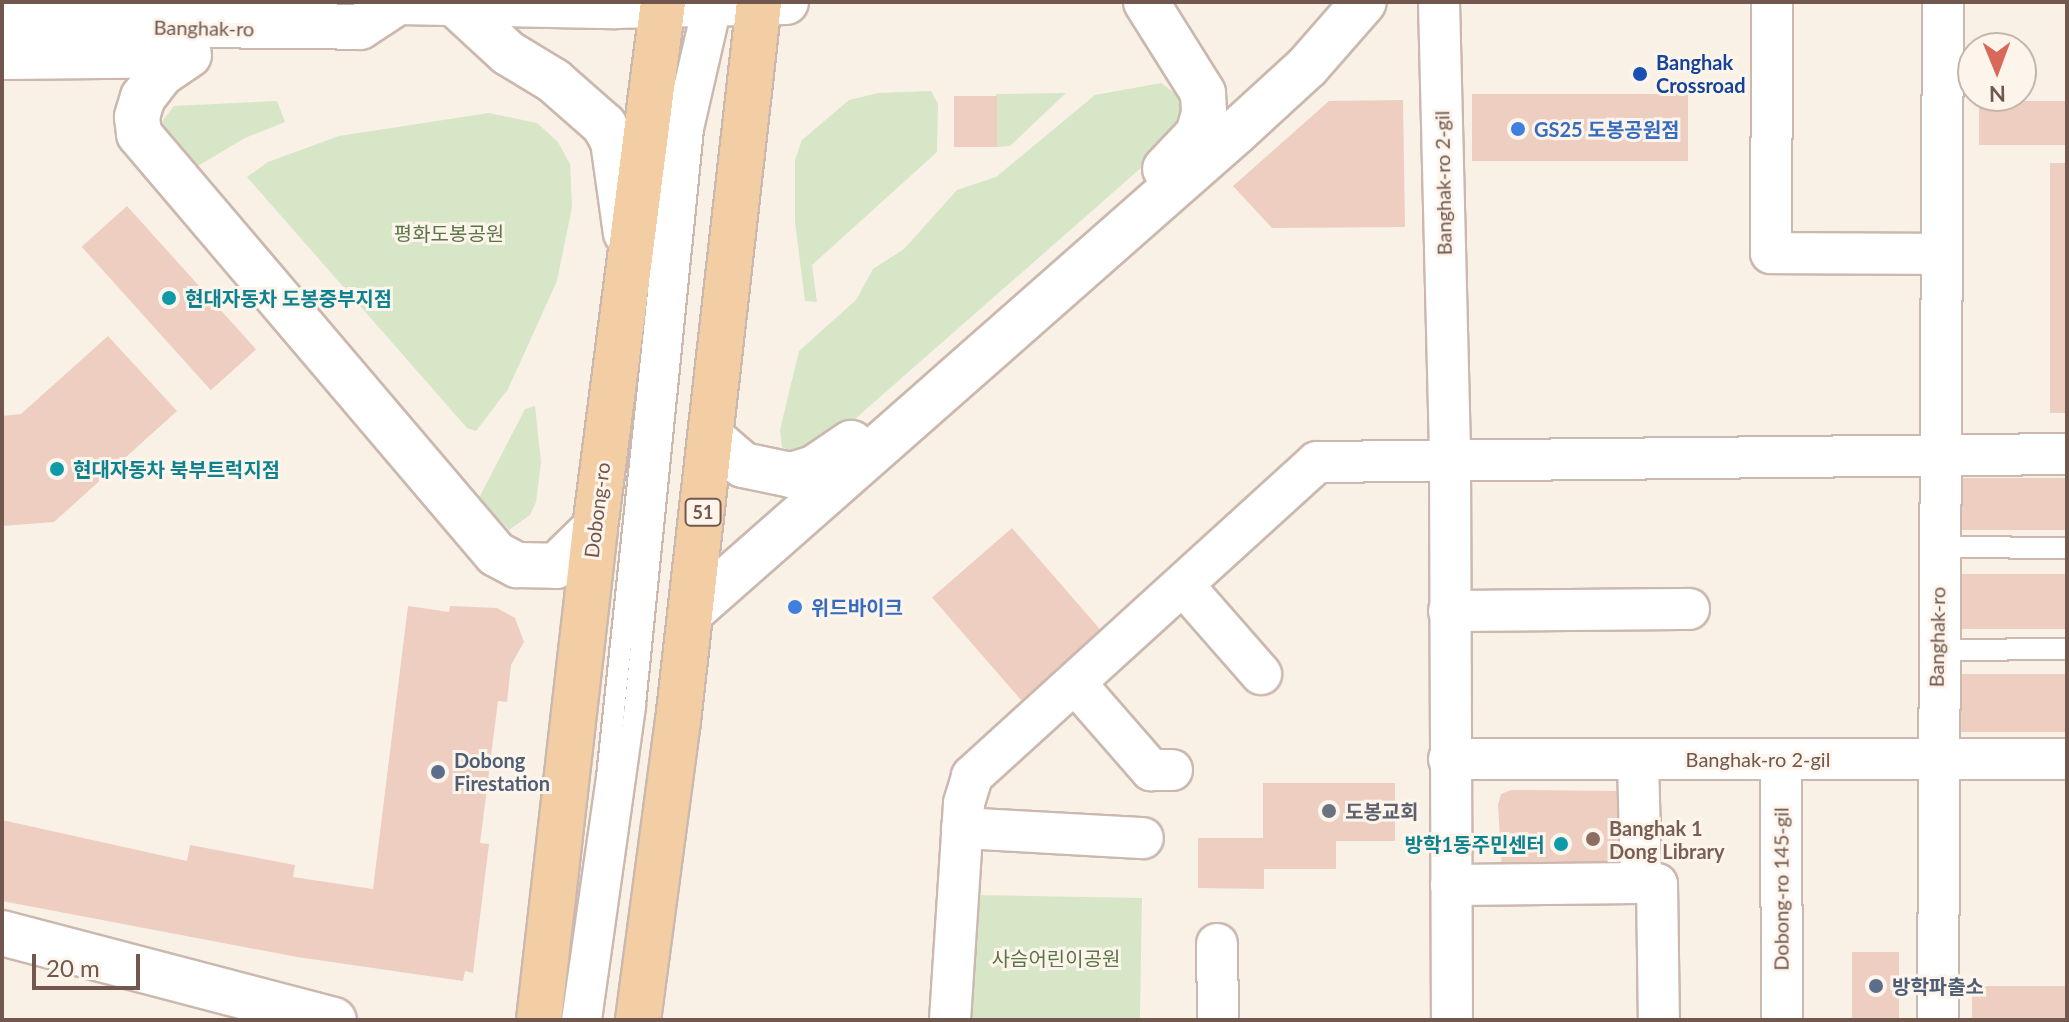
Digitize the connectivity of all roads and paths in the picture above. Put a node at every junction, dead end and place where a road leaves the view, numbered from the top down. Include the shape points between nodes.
1 (398, 2) edge
2 (786, 2) edge
3 (1146, 2) edge
4 (1364, 2) edge
5 (1439, 2) edge
6 (1772, 2) edge
7 (1943, 2) edge
8 (481, 3) edge
9 (712, 3) edge
10 (2, 23) edge
11 (304, 30) junction
12 (189, 55) junction
13 (2, 57) edge
14 (1942, 254) junction
15 (629, 255) junction
16 (712, 438) junction
17 (2067, 454) edge
18 (1939, 456) junction
19 (1450, 460) junction
20 (595, 528) junction
21 (1938, 547) junction
22 (2067, 548) edge
23 (1184, 586) junction
24 (1689, 609) dead end
25 (1449, 611) junction
26 (691, 612) junction
27 (2067, 649) edge
28 (1937, 650) junction
29 (1261, 674) dead end
30 (1075, 683) junction
31 (1449, 759) junction
32 (1638, 759) junction
33 (1781, 759) junction
34 (1936, 759) junction
35 (2067, 759) edge
36 (1172, 770) dead end
37 (962, 828) junction
38 (1143, 838) dead end
39 (1641, 883) junction
40 (1451, 885) junction
41 (2, 933) edge
42 (1217, 944) dead end
43 (334, 1020) edge
44 (539, 1020) edge
45 (572, 1020) edge
46 (591, 1020) edge
47 (638, 1020) edge
48 (950, 1020) edge
49 (1218, 1020) edge
50 (1452, 1020) edge
51 (1659, 1020) edge
52 (1782, 1020) edge
53 (1938, 1020) edge

1 - 8 main road, Banghak-ro
1 - 11 main road, Banghak-ro via 360,27
2 - 9 main road, Banghak-ro
3 - 16 main road via 1203,93 1198,134 1164,170 832,458 805,473 763,472 743,465
4 - 26 main road via 1307,67 1236,132
5 - 19 street, Banghak-ro 2-gil
6 - 14 street via 1771,253
7 - 14 street, Banghak-ro
8 - 9 main road, Banghak-ro
8 - 15 main road via 508,53 554,81 604,125 613,141
9 - 15 main road, Dobong-ro
9 - 16 main road, 51
9 - 45 lane via 676,122 607,777
9 - 46 lane via 693,129 635,705
10 - 11 main road, Banghak-ro
11 - 12 main road via 262,52
12 - 13 main road
12 - 20 main road via 162,73 143,97 139,134 496,554 517,565 556,566
14 - 18 street, Banghak-ro
15 - 20 main road, Dobong-ro
16 - 26 main road, 51
17 - 18 street
18 - 19 street
18 - 21 street, Banghak-ro
19 - 23 street via 1317,462
19 - 25 street, Banghak-ro 2-gil
20 - 44 main road, Dobong-ro
21 - 22 lane
21 - 28 street, Banghak-ro
23 - 29 street
23 - 30 street
24 - 25 street
25 - 31 street, Banghak-ro 2-gil
26 - 47 main road, 51
27 - 28 lane
28 - 34 street, Banghak-ro
30 - 36 street via 1151,770
30 - 37 street via 972,776
31 - 32 street, Banghak-ro 2-gil
31 - 40 street, Banghak-ro 2-gil
32 - 33 street, Banghak-ro 2-gil
32 - 39 street
33 - 34 street, Banghak-ro 2-gil
33 - 52 street, Dobong-ro 145-gil
34 - 35 street, Banghak-ro 2-gil
34 - 53 street, Banghak-ro
37 - 38 street
37 - 48 street
39 - 40 street
39 - 51 street via 1657,884
40 - 50 street, Banghak-ro 2-gil
41 - 43 main road
42 - 49 street

